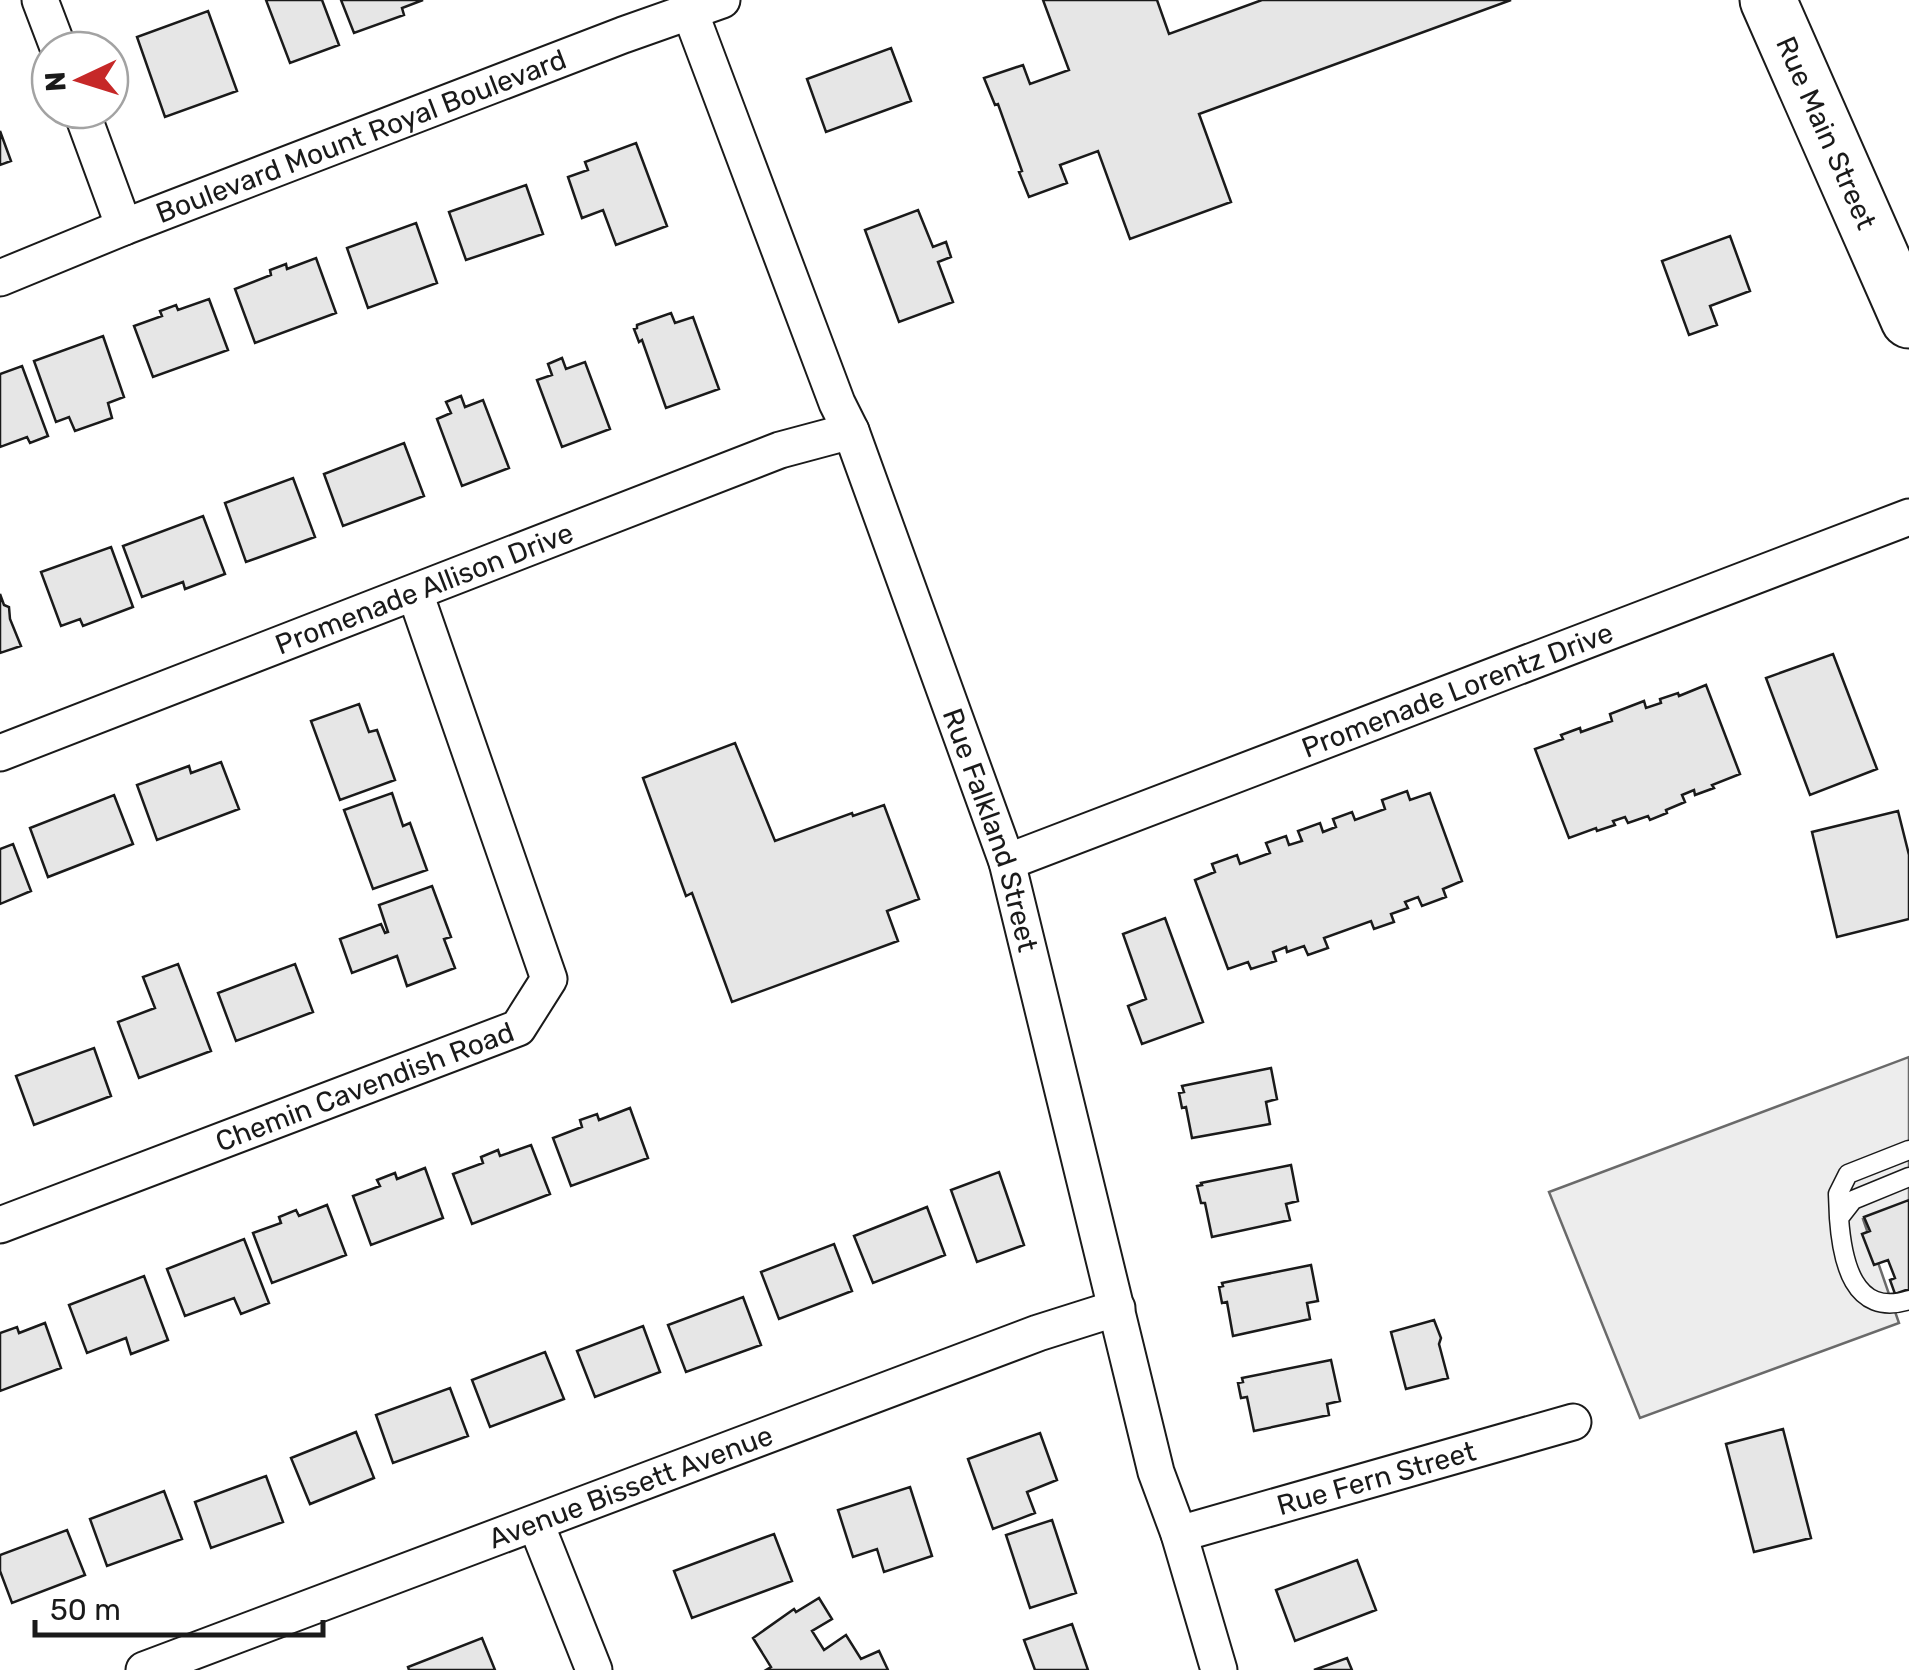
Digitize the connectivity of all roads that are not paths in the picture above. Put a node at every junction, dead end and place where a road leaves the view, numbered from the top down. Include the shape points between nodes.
1 (40, 0) edge
2 (1768, 0) edge
3 (706, 6) edge
4 (51, 30) edge
5 (88, 130) edge
6 (124, 227) junction
7 (0, 278) edge
8 (1909, 320) edge
9 (851, 431) junction
10 (1909, 517) edge
11 (415, 592) junction
12 (0, 753) edge
13 (1006, 862) junction
14 (1909, 1150) edge
15 (1909, 1177) edge
16 (1838, 1218) junction
17 (0, 1225) edge
18 (1909, 1300) edge
19 (1117, 1308) junction
20 (1573, 1422) dead end
21 (536, 1524) junction
22 (1179, 1534) junction
23 (144, 1670) edge
24 (594, 1670) edge
25 (1218, 1670) edge

1 - 4 street
2 - 8 main road, Rue Main Street
3 - 6 street, Boulevard Mount Royal Boulevard
3 - 9 street, Rue Falkland Street via 836,403
5 - 6 street
6 - 7 street, Boulevard Mount Royal Boulevard
9 - 11 street, Promenade Allison Drive via 780,450
9 - 13 street, Rue Falkland Street
10 - 13 street, Promenade Lorentz Drive
11 - 12 street, Promenade Allison Drive
11 - 17 street, Chemin Cavendish Road via 549,979 518,1028
13 - 19 street, Rue Falkland Street
14 - 16 lane via 1848,1174 1838,1194
15 - 16 lane via 1853,1200
16 - 18 lane via 1840,1244 1859,1292 1877,1302
19 - 21 street, Avenue Bissett Avenue
19 - 22 street, Rue Falkland Street via 1156,1472
20 - 22 street, Rue Fern Street
21 - 23 street, Avenue Bissett Avenue
21 - 24 street
22 - 25 street, Rue Falkland Street

